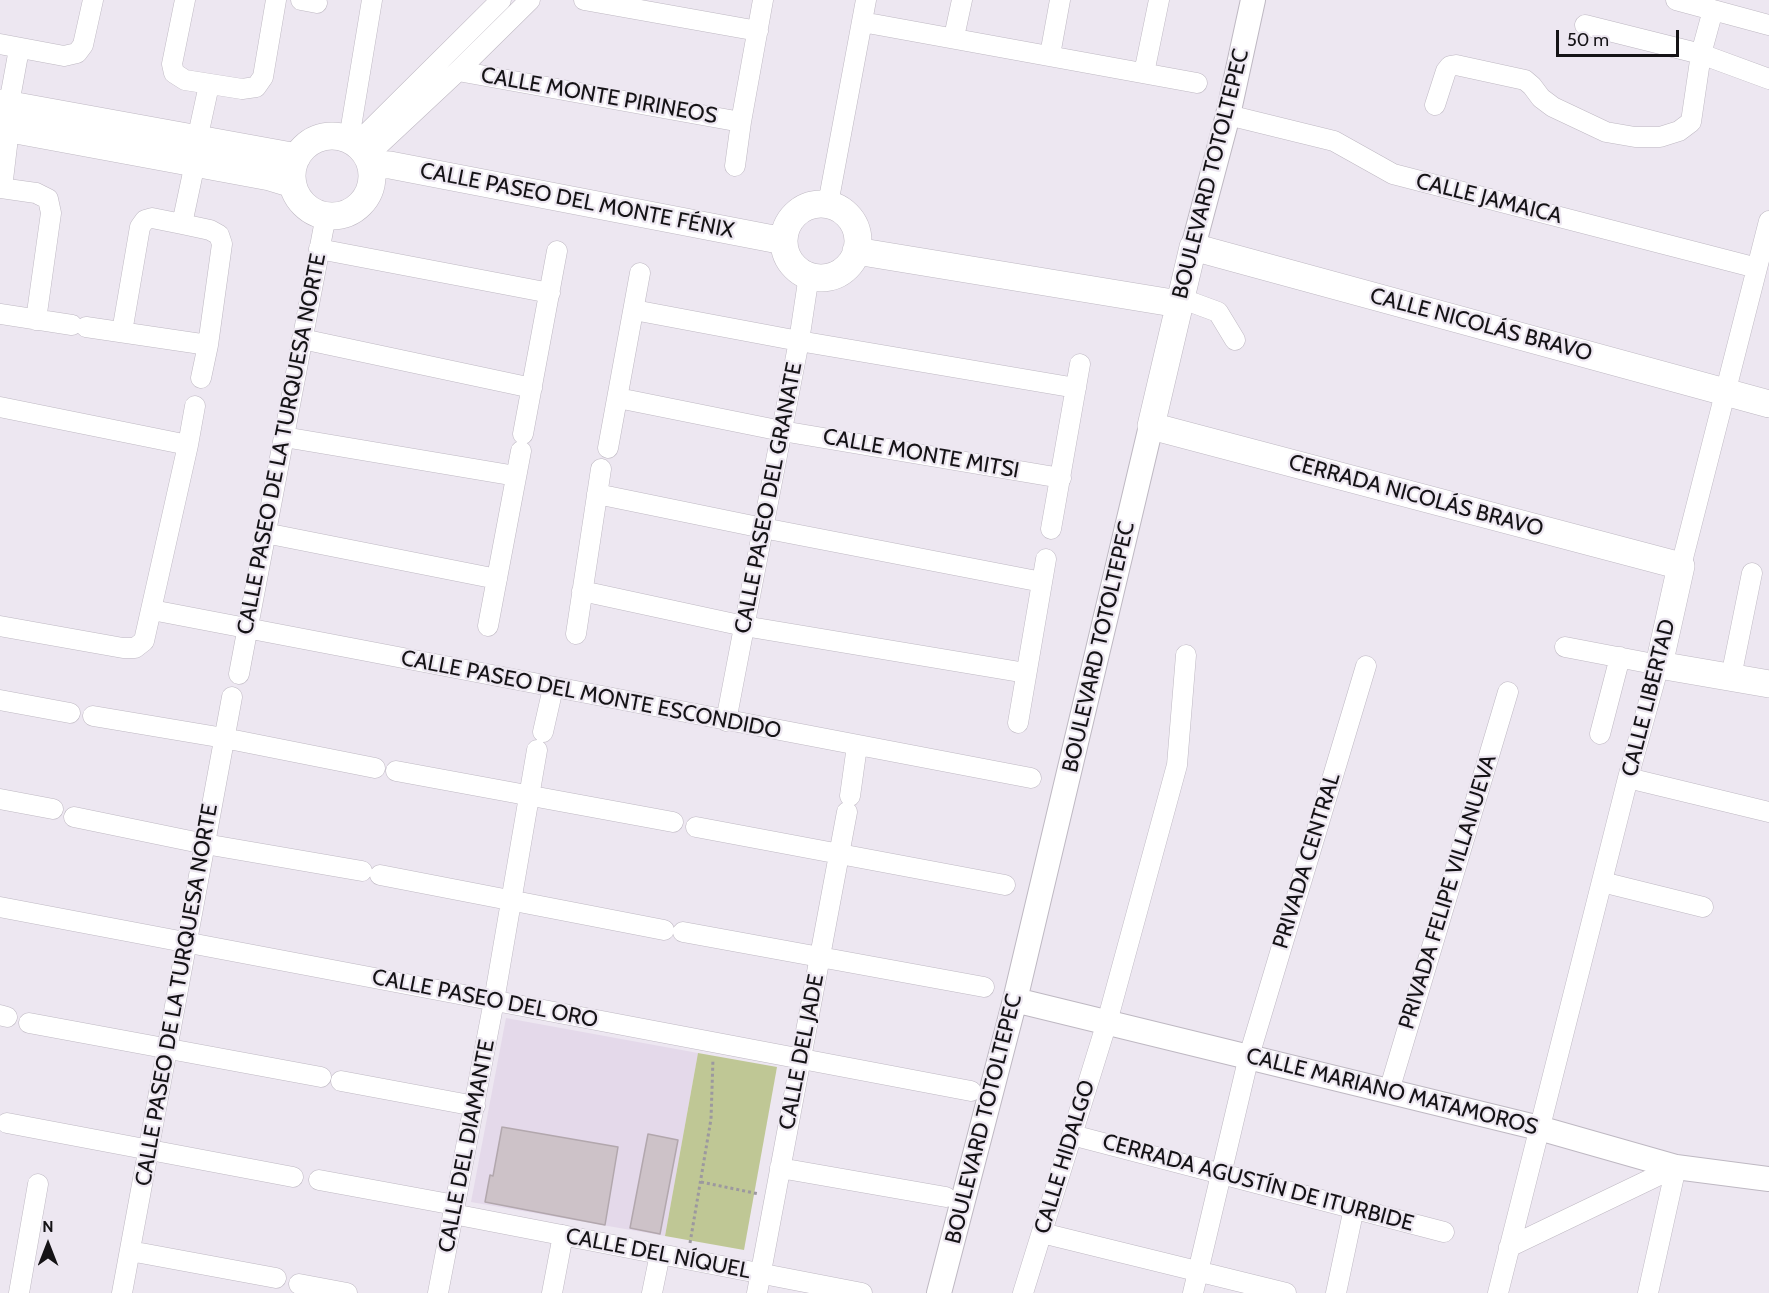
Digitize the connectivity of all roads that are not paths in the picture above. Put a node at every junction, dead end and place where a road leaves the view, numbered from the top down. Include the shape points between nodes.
1 (93, 0) edge
2 (185, 0) edge
3 (276, 0) edge
4 (372, 0) edge
5 (501, 0) edge
6 (530, 0) edge
7 (584, 0) edge
8 (764, 0) edge
9 (866, 0) edge
10 (962, 0) edge
11 (1060, 0) edge
12 (1159, 0) edge
13 (1252, 0) edge
14 (1676, 0) edge
15 (1713, 10) junction
16 (862, 22) junction
17 (1585, 25) dead end
18 (1769, 26) edge
19 (758, 31) junction
20 (954, 37) junction
21 (9, 47) edge
22 (1701, 54) junction
23 (1050, 55) junction
24 (458, 71) junction
25 (1144, 73) junction
26 (1769, 79) edge
27 (1197, 83) dead end
28 (209, 84) junction
29 (1435, 105) dead end
30 (1228, 115) junction
31 (4, 116) edge
32 (741, 122) junction
33 (361, 151) junction
34 (196, 152) junction
35 (297, 158) junction
36 (735, 166) dead end
37 (293, 184) junction
38 (1, 188) edge
39 (828, 204) junction
40 (326, 215) junction
41 (1769, 221) edge
42 (182, 224) junction
43 (784, 241) junction
44 (1193, 247) junction
45 (319, 249) junction
46 (557, 251) dead end
47 (856, 251) junction
48 (1757, 268) junction
49 (640, 273) dead end
50 (809, 275) junction
51 (550, 293) junction
52 (1180, 301) junction
53 (634, 310) junction
54 (0, 315) edge
55 (36, 320) junction
56 (122, 332) junction
57 (302, 339) junction
58 (1235, 340) dead end
59 (799, 341) junction
60 (208, 345) junction
61 (1080, 364) dead end
62 (201, 378) dead end
63 (532, 388) junction
64 (1076, 388) junction
65 (1725, 392) junction
66 (618, 398) junction
67 (1769, 404) edge
68 (195, 406) dead end
69 (0, 407) edge
70 (1151, 426) junction
71 (782, 431) junction
72 (284, 436) junction
73 (188, 445) junction
74 (609, 448) dead end
75 (601, 469) dead end
76 (516, 476) junction
77 (1060, 478) junction
78 (597, 494) junction
79 (763, 528) junction
80 (1051, 529) dead end
81 (265, 533) junction
82 (1046, 559) dead end
83 (1682, 566) junction
84 (1752, 573) dead end
85 (497, 579) junction
86 (1042, 582) junction
87 (582, 591) junction
88 (152, 610) junction
89 (0, 626) edge
90 (488, 626) dead end
91 (744, 626) junction
92 (247, 628) junction
93 (576, 634) dead end
94 (1565, 647) dead end
95 (1186, 655) dead end
96 (1620, 657) junction
97 (1659, 665) junction
98 (1366, 666) dead end
99 (1026, 673) junction
100 (239, 674) dead end
101 (1731, 677) junction
102 (1769, 684) edge
103 (553, 688) junction
104 (1508, 692) dead end
105 (232, 697) dead end
106 (0, 700) edge
107 (69, 713) dead end
108 (93, 716) dead end
109 (726, 721) junction
110 (1018, 723) dead end
111 (543, 732) dead end
112 (1600, 734) dead end
113 (225, 738) junction
114 (857, 746) junction
115 (537, 750) dead end
116 (375, 768) dead end
117 (396, 771) dead end
118 (1031, 778) dead end
119 (1628, 778) junction
120 (529, 796) junction
121 (0, 799) edge
122 (53, 809) dead end
123 (1769, 812) edge
124 (74, 817) dead end
125 (673, 822) dead end
126 (696, 827) dead end
127 (205, 844) junction
128 (839, 855) junction
129 (1602, 882) junction
130 (1005, 885) dead end
131 (512, 899) junction
132 (0, 907) edge
133 (1703, 907) dead end
134 (187, 943) junction
135 (820, 958) junction
136 (984, 987) dead end
137 (1015, 1000) junction
138 (495, 1001) junction
139 (1107, 1022) junction
140 (29, 1023) dead end
141 (168, 1048) junction
142 (1248, 1056) junction
143 (801, 1059) junction
144 (321, 1077) dead end
145 (341, 1081) dead end
146 (970, 1091) dead end
147 (1389, 1091) junction
148 (475, 1106) junction
149 (7, 1123) dead end
150 (1539, 1128) junction
151 (1072, 1135) junction
152 (149, 1150) junction
153 (1676, 1167) junction
154 (780, 1168) junction
155 (1220, 1172) junction
156 (293, 1177) dead end
157 (1769, 1179) edge
158 (319, 1180) dead end
159 (38, 1184) dead end
160 (946, 1197) dead end
161 (1354, 1208) junction
162 (454, 1210) junction
163 (1444, 1232) dead end
164 (1042, 1233) junction
165 (563, 1235) junction
166 (1509, 1247) junction
167 (130, 1251) junction
168 (660, 1254) junction
169 (1198, 1270) junction
170 (761, 1274) junction
171 (276, 1278) dead end
172 (299, 1284) dead end
173 (19, 1293) edge
174 (122, 1293) edge
175 (347, 1293) edge
176 (438, 1293) edge
177 (552, 1293) edge
178 (652, 1293) edge
179 (757, 1293) edge
180 (862, 1293) edge
181 (939, 1293) edge
182 (1023, 1293) edge
183 (1193, 1293) edge
184 (1286, 1293) edge
185 (1336, 1293) edge
186 (1498, 1293) edge
187 (1648, 1293) edge

1 - 21 street via 83,45 77,53 64,56
2 - 28 street via 172,64 174,73 184,80
3 - 28 street via 263,77 256,87
4 - 33 street
5 - 33 street
6 - 24 street
7 - 19 street
8 - 19 street
9 - 16 street
10 - 20 street
11 - 23 street
12 - 25 street
13 - 30 street, BOULEVARD TOTOLTEPEC
14 - 15 street
15 - 18 street
15 - 22 street
16 - 20 street
16 - 39 street
17 - 22 street
19 - 32 street
20 - 23 street
21 - 31 street
22 - 26 street
22 - 29 street via 1691,122 1660,137 1606,132 1553,107 1525,80 1456,65 1446,71
23 - 25 street
24 - 32 street, CALLE MONTE PIRINEOS
24 - 33 street
25 - 27 street
28 - 34 street
30 - 44 street, BOULEVARD TOTOLTEPEC
30 - 48 street, CALLE JAMAICA via 1334,141 1393,174
31 - 34 main road
31 - 38 street
32 - 36 street
33 - 35 main road via 337,136 325,136 304,148
33 - 40 main road via 373,177 364,201 343,215
33 - 43 main road, CALLE PASEO DEL MONTE FÉNIX via 390,165
34 - 35 main road
34 - 37 main road
34 - 42 street
35 - 37 main road
37 - 40 main road via 306,206
38 - 55 street via 36,193 48,199 51,213
39 - 43 main road via 797,212 785,230
39 - 47 main road via 849,216 858,239
40 - 45 street, CALLE PASEO DE LA TURQUESA NORTE
41 - 48 street, CALLE LIBERTAD
42 - 56 street via 152,218 140,227
42 - 60 street via 210,230 219,235 222,244
43 - 50 main road via 790,262
44 - 52 main road, BOULEVARD TOTOLTEPEC
44 - 65 main road, CALLE NICOLÁS BRAVO
45 - 51 street
45 - 57 street, CALLE PASEO DE LA TURQUESA NORTE
46 - 51 street
47 - 50 main road via 843,270 832,276
47 - 52 main road
48 - 65 street, CALLE LIBERTAD
49 - 53 street
50 - 59 street, CALLE PASEO DEL GRANATE
51 - 63 street
52 - 58 street via 1218,312
52 - 70 main road, BOULEVARD TOTOLTEPEC
53 - 59 street
53 - 66 street
54 - 55 street
55 - 56 street
56 - 60 street
57 - 63 street
57 - 72 street, CALLE PASEO DE LA TURQUESA NORTE
59 - 64 street
59 - 71 street, CALLE PASEO DEL GRANATE
60 - 62 street
61 - 64 street
63 - 76 street
64 - 77 street
65 - 67 main road, CALLE NICOLÁS BRAVO
65 - 83 street, CALLE LIBERTAD
66 - 71 street, CALLE MONTE MITSI
66 - 74 street
68 - 73 street
69 - 73 street
70 - 83 main road, CERRADA NICOLÁS BRAVO
70 - 137 street, BOULEVARD TOTOLTEPEC
71 - 77 street, CALLE MONTE MITSI
71 - 79 street, CALLE PASEO DEL GRANATE
72 - 76 street
72 - 81 street, CALLE PASEO DE LA TURQUESA NORTE
73 - 88 street
75 - 78 street
76 - 85 street
77 - 80 street
78 - 79 street
78 - 87 street
79 - 86 street
79 - 91 street, CALLE PASEO DEL GRANATE
81 - 85 street
81 - 92 street, CALLE PASEO DE LA TURQUESA NORTE
82 - 86 street
83 - 97 main road, CALLE LIBERTAD
84 - 101 street
85 - 90 street
86 - 99 street
87 - 91 street
87 - 93 street
88 - 89 street via 144,641 135,648
88 - 92 street, CALLE PASEO DEL MONTE ESCONDIDO
91 - 99 street
91 - 109 street, CALLE PASEO DEL GRANATE
92 - 100 street, CALLE PASEO DE LA TURQUESA NORTE
92 - 103 street, CALLE PASEO DEL MONTE ESCONDIDO
94 - 96 street
95 - 139 street, CALLE HIDALGO via 1177,765
96 - 97 street
96 - 112 street
97 - 101 main road
97 - 119 street, CALLE LIBERTAD
98 - 142 street, PRIVADA CENTRAL
99 - 110 street
101 - 102 main road
103 - 109 street, CALLE PASEO DEL MONTE ESCONDIDO
103 - 111 street
104 - 147 street, PRIVADA FELIPE VILLANUEVA
105 - 113 street, CALLE PASEO DE LA TURQUESA NORTE
106 - 107 street
108 - 113 street
109 - 114 street, CALLE PASEO DEL MONTE ESCONDIDO
113 - 116 street
113 - 127 street, CALLE PASEO DE LA TURQUESA NORTE
114 - 118 street, CALLE PASEO DEL MONTE ESCONDIDO
114 - 128 street, CALLE DEL JADE
115 - 120 street, CALLE DEL DIAMANTE
117 - 120 street
119 - 123 street
119 - 129 street, CALLE LIBERTAD
120 - 125 street
120 - 131 street, CALLE DEL DIAMANTE
121 - 122 street
124 - 127 street
126 - 128 street
127 - 131 street
127 - 134 street, CALLE PASEO DE LA TURQUESA NORTE
128 - 130 street
128 - 135 street, CALLE DEL JADE
129 - 133 street
129 - 150 street, CALLE LIBERTAD
131 - 135 street
131 - 138 street, CALLE DEL DIAMANTE
132 - 134 street, CALLE PASEO DEL ORO
134 - 138 street, CALLE PASEO DEL ORO
134 - 141 street, CALLE PASEO DE LA TURQUESA NORTE
135 - 136 street
135 - 143 street, CALLE DEL JADE
137 - 139 street, CALLE MARIANO MATAMOROS
137 - 181 street, BOULEVARD TOTOLTEPEC
138 - 143 street, CALLE PASEO DEL ORO
138 - 148 street, CALLE DEL DIAMANTE
139 - 142 street, CALLE MARIANO MATAMOROS
139 - 151 street, CALLE HIDALGO
140 - 141 street
141 - 144 street
141 - 152 street, CALLE PASEO DE LA TURQUESA NORTE
142 - 147 street, CALLE MARIANO MATAMOROS
142 - 155 street, PRIVADA CENTRAL
143 - 146 street, CALLE PASEO DEL ORO
143 - 154 street, CALLE DEL JADE
145 - 148 street
147 - 150 street, CALLE MARIANO MATAMOROS
148 - 162 street, CALLE DEL DIAMANTE
149 - 152 street
150 - 153 street, CALLE MARIANO MATAMOROS
150 - 166 street, CALLE LIBERTAD
151 - 155 street, CERRADA AGUSTÍN DE ITURBIDE
151 - 164 street, CALLE HIDALGO
152 - 156 street
152 - 167 street, CALLE PASEO DE LA TURQUESA NORTE
153 - 157 street, CALLE MARIANO MATAMOROS
153 - 166 street
153 - 187 street
154 - 160 street
154 - 170 street, CALLE DEL JADE
155 - 161 street, CERRADA AGUSTÍN DE ITURBIDE
155 - 169 street, PRIVADA CENTRAL
158 - 162 street, CALLE DEL NÍQUEL
159 - 173 street
161 - 163 street, CERRADA AGUSTÍN DE ITURBIDE
161 - 185 street
162 - 165 street, CALLE DEL NÍQUEL
162 - 176 street, CALLE DEL DIAMANTE
164 - 169 street
164 - 182 street, CALLE HIDALGO
165 - 168 street, CALLE DEL NÍQUEL
165 - 177 street
166 - 186 street, CALLE LIBERTAD
167 - 171 street
167 - 174 street, CALLE PASEO DE LA TURQUESA NORTE
168 - 170 street, CALLE DEL NÍQUEL
168 - 178 street
169 - 183 street, PRIVADA CENTRAL
169 - 184 street
170 - 179 street, CALLE DEL JADE
170 - 180 street, CALLE DEL NÍQUEL
172 - 175 street

